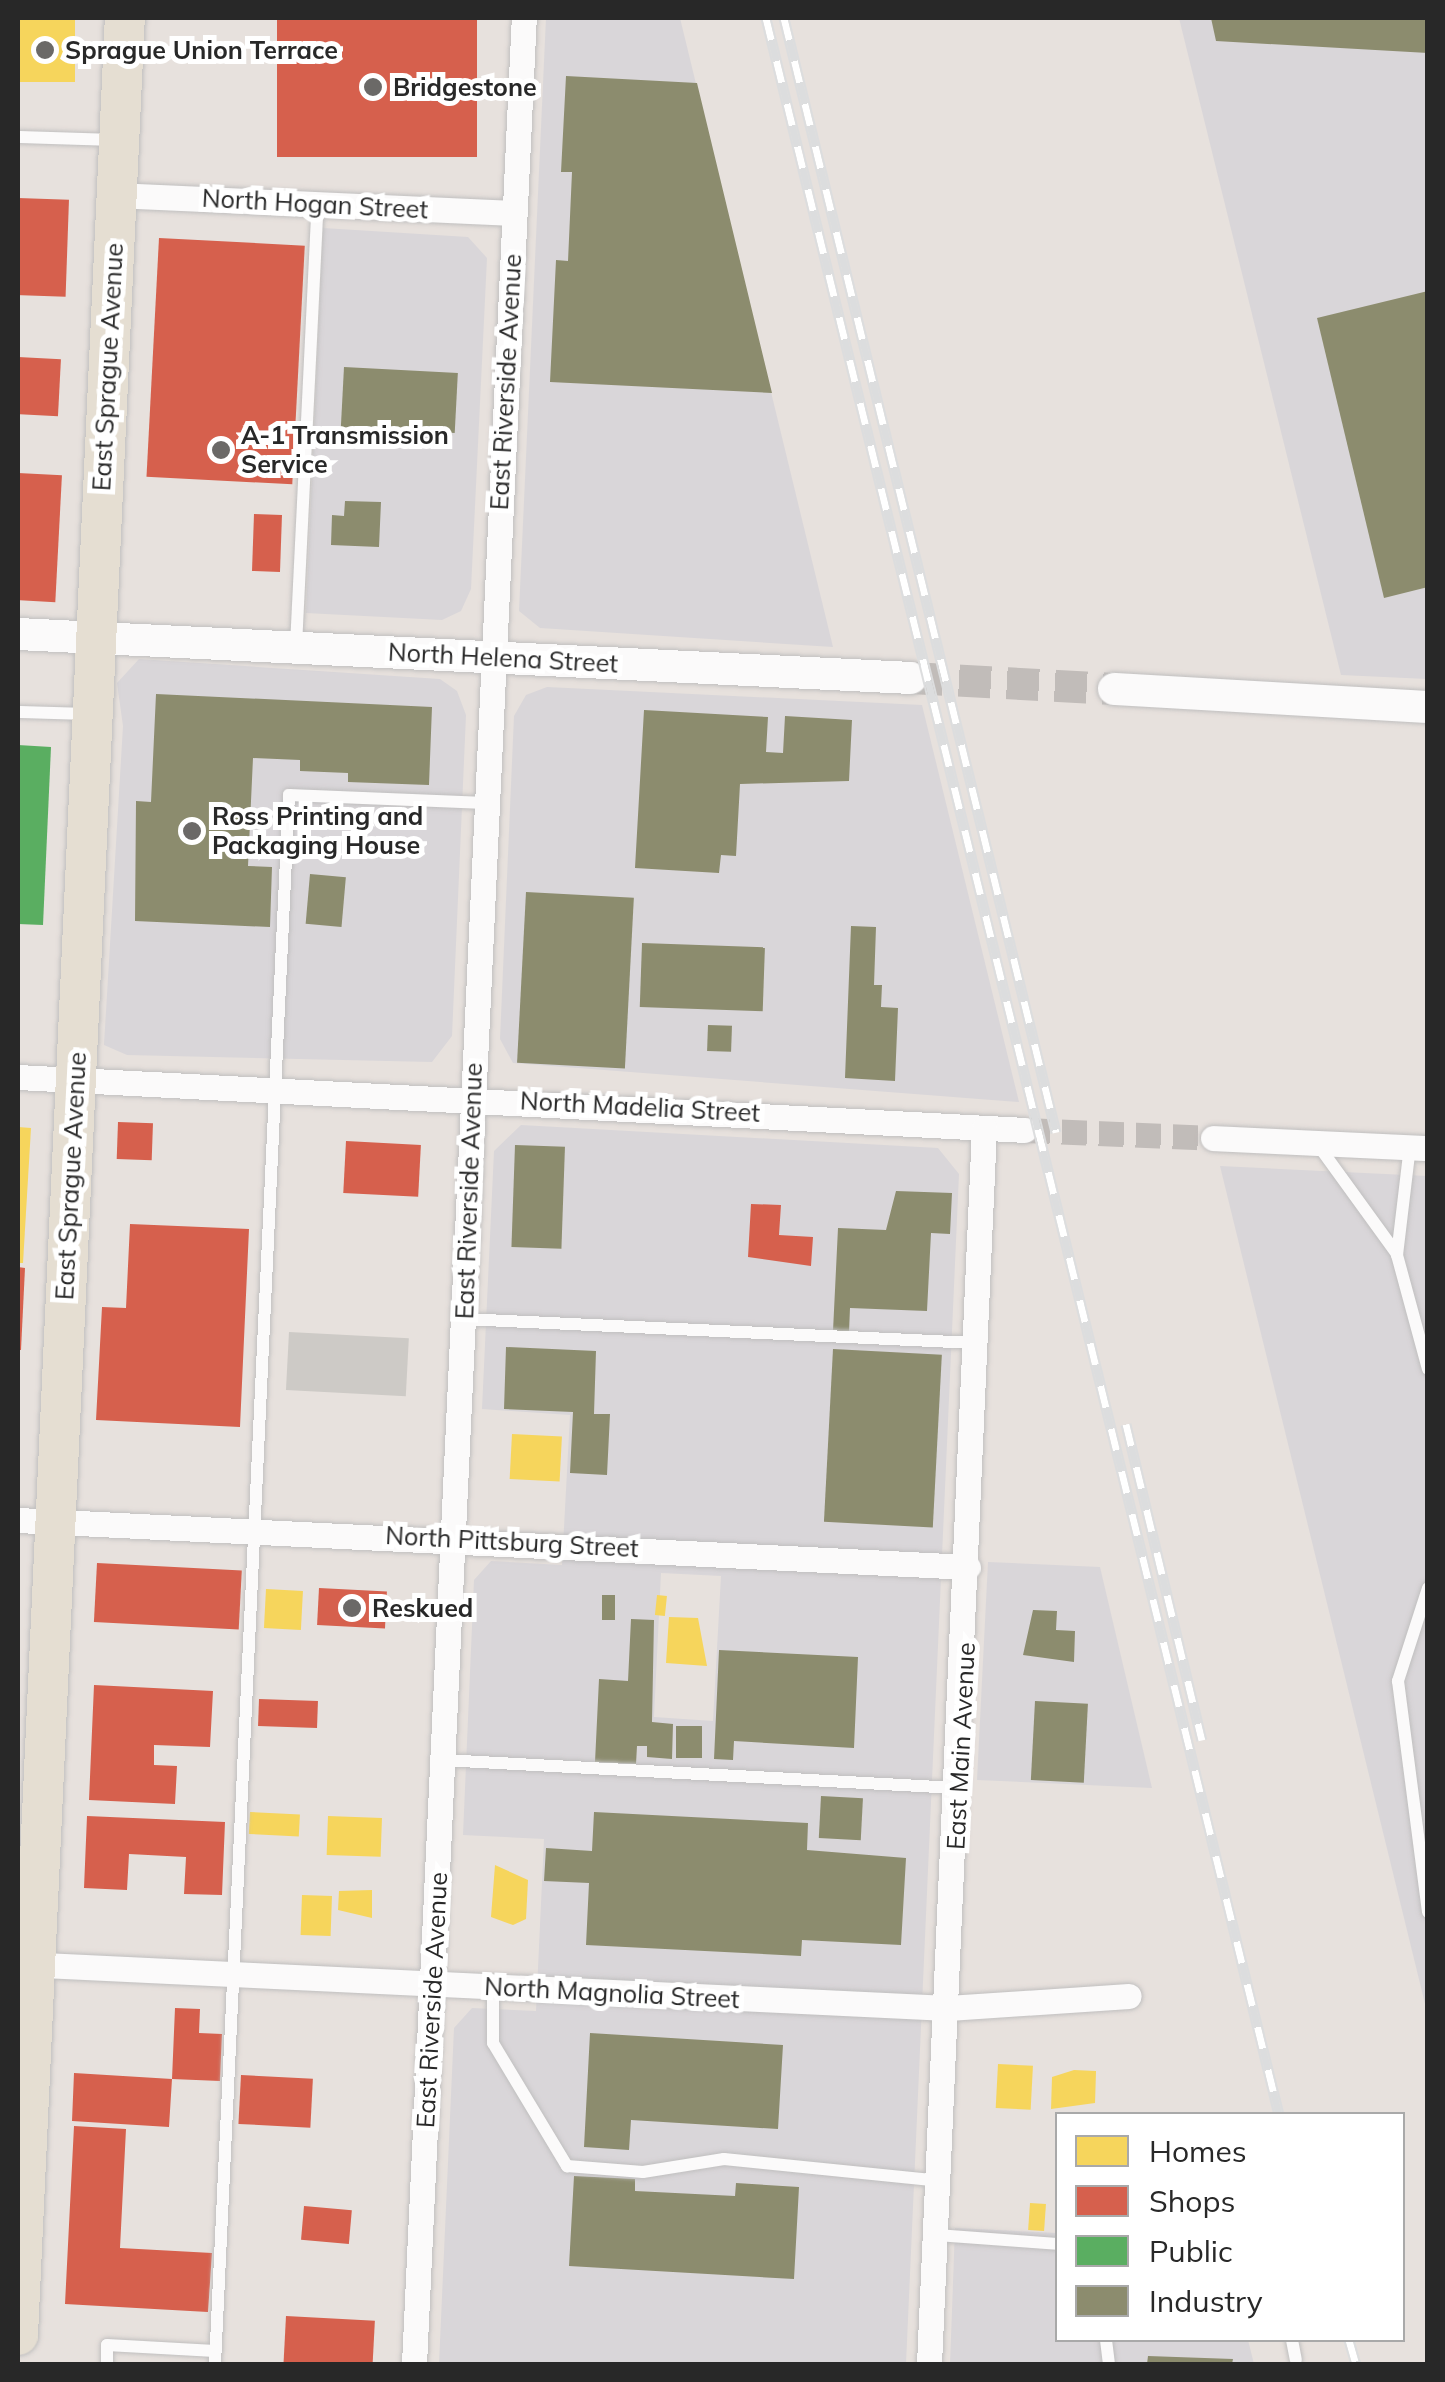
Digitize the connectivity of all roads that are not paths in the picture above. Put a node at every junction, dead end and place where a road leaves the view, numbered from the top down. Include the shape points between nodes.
1 (124, 18) edge
2 (524, 18) edge
3 (18, 137) edge
4 (119, 140) junction
5 (116, 195) junction
6 (318, 204) junction
7 (513, 213) junction
8 (18, 634) edge
9 (95, 638) junction
10 (296, 648) junction
11 (493, 657) junction
12 (910, 678) tunnel mouth
13 (1114, 689) tunnel mouth
14 (1428, 708) edge
15 (18, 712) edge
16 (92, 714) junction
17 (486, 803) junction
18 (18, 1076) edge
19 (76, 1079) junction
20 (277, 1088) junction
21 (473, 1098) junction
22 (984, 1128) junction
23 (1025, 1130) tunnel mouth
24 (1213, 1138) tunnel mouth
25 (1316, 1142) junction
26 (1419, 1147) edge
27 (1397, 1254) junction
28 (464, 1319) junction
29 (974, 1343) junction
30 (1428, 1369) edge
31 (36, 1521) edge
32 (250, 1531) junction
33 (454, 1538) junction
34 (968, 1567) junction
35 (1428, 1588) edge
36 (443, 1760) junction
37 (959, 1788) junction
38 (1428, 1912) edge
39 (26, 1964) edge
40 (231, 1976) junction
41 (433, 1985) junction
42 (493, 1988) junction
43 (1129, 1996) dead end
44 (948, 2008) junction
45 (938, 2180) junction
46 (936, 2235) junction
47 (1055, 2244) edge
48 (18, 2335) edge
49 (1292, 2342) edge
50 (215, 2358) edge
51 (1296, 2360) dead end
52 (106, 2364) edge
53 (414, 2364) edge
54 (929, 2364) edge

1 - 4 main road, East Sprague Avenue
2 - 7 street, East Riverside Avenue
3 - 4 lane
4 - 5 main road, East Sprague Avenue
5 - 6 street, North Hogan Street
5 - 9 main road, East Sprague Avenue
6 - 7 street, North Hogan Street
6 - 10 lane
7 - 11 street, East Riverside Avenue
8 - 9 street, North Helena Street
9 - 10 street, North Helena Street
9 - 16 main road, East Sprague Avenue
10 - 11 street, North Helena Street
11 - 12 street, North Helena Street
11 - 17 street, East Riverside Avenue
13 - 14 street
15 - 16 lane
16 - 19 main road, East Sprague Avenue
17 - 20 lane via 289,795
17 - 21 street, East Riverside Avenue
18 - 19 street, North Madelia Street
19 - 20 street, North Madelia Street
19 - 31 main road, East Sprague Avenue
20 - 21 street, North Madelia Street
20 - 32 lane
21 - 22 street, North Madelia Street
21 - 28 street, East Riverside Avenue
22 - 23 street, North Madelia Street
22 - 29 street, East Main Avenue
24 - 25 street
25 - 26 street
25 - 27 lane
26 - 27 lane
27 - 30 lane
28 - 29 lane
28 - 33 street, East Riverside Avenue
29 - 34 street, East Main Avenue
31 - 32 street, North Pittsburg Street
31 - 39 main road, East Sprague Avenue
32 - 33 street, North Pittsburg Street
32 - 40 lane
33 - 34 street, North Pittsburg Street
33 - 36 street, East Riverside Avenue
34 - 37 street, East Main Avenue
35 - 38 lane via 1398,1682
36 - 37 lane
36 - 41 street, East Riverside Avenue
37 - 44 street, East Main Avenue
39 - 40 street, North Magnolia Street
39 - 48 main road, East Sprague Avenue
40 - 41 street, North Magnolia Street
40 - 50 lane
41 - 42 street, North Magnolia Street
41 - 53 street, East Riverside Avenue
42 - 44 street, North Magnolia Street
42 - 45 lane via 493,2042 567,2166 642,2172 724,2159
43 - 44 street, North Magnolia Street
44 - 45 street, East Main Avenue
45 - 46 street, East Main Avenue
46 - 47 lane
46 - 54 street, East Main Avenue
49 - 51 lane
50 - 52 lane via 107,2345

